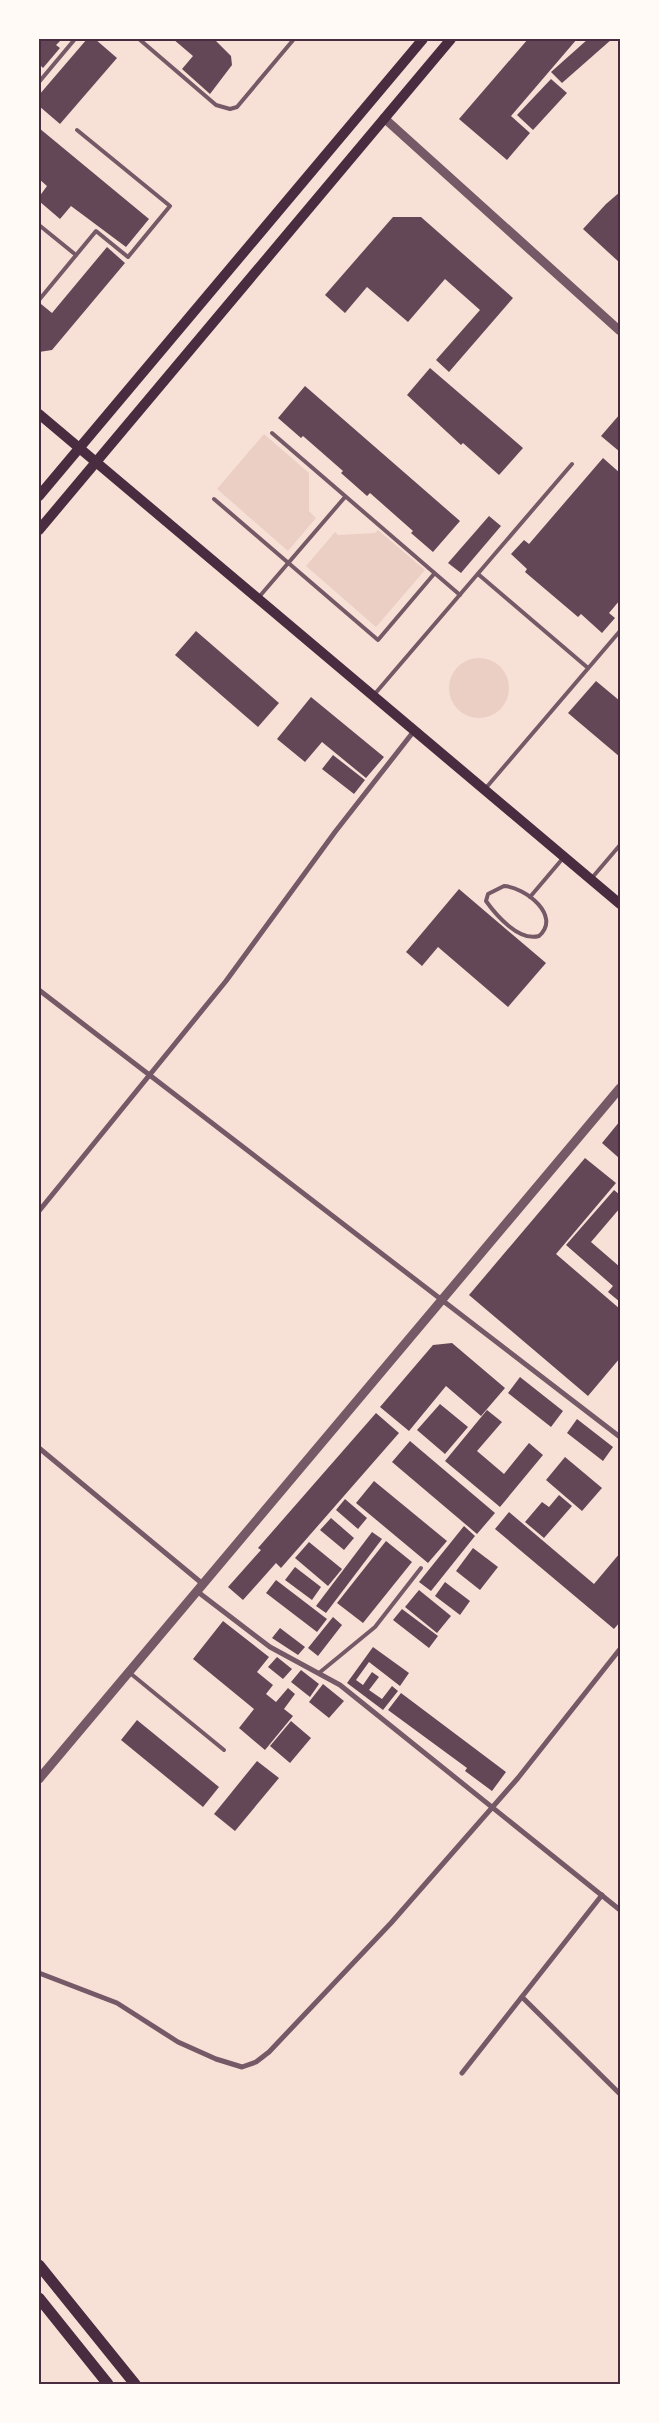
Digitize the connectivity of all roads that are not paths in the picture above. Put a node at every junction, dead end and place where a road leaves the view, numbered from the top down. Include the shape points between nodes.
1 (74, 39) edge
2 (139, 39) edge
3 (294, 39) edge
4 (423, 39) edge
5 (451, 39) edge
6 (39, 82) edge
7 (384, 118) junction
8 (77, 130) dead end
9 (39, 224) edge
10 (76, 255) junction
11 (39, 300) edge
12 (620, 331) edge
13 (39, 414) edge
14 (272, 433) dead end
15 (82, 451) junction
16 (96, 462) junction
17 (572, 464) dead end
18 (39, 496) edge
19 (345, 496) junction
20 (214, 499) dead end
21 (39, 530) edge
22 (288, 562) junction
23 (434, 574) junction
24 (478, 574) junction
25 (460, 595) junction
26 (258, 599) junction
27 (620, 631) edge
28 (588, 668) junction
29 (373, 696) junction
30 (414, 731) junction
31 (484, 790) junction
32 (620, 845) edge
33 (564, 857) junction
34 (591, 880) junction
35 (530, 897) junction
36 (620, 904) edge
37 (39, 990) edge
38 (150, 1075) junction
39 (620, 1088) edge
40 (39, 1211) edge
41 (443, 1299) junction
42 (620, 1437) edge
43 (39, 1448) edge
44 (421, 1568) dead end
45 (204, 1584) junction
46 (198, 1592) junction
47 (620, 1649) edge
48 (130, 1673) junction
49 (319, 1673) junction
50 (224, 1750) dead end
51 (39, 1779) edge
52 (492, 1808) junction
53 (602, 1895) junction
54 (620, 1910) edge
55 (39, 1973) edge
56 (522, 1997) junction
57 (462, 2073) dead end
58 (620, 2094) edge
59 (39, 2265) edge
60 (39, 2298) edge
61 (108, 2384) edge
62 (135, 2384) edge

1 - 6 lane
2 - 3 lane via 216,105 230,109 237,107
4 - 15 main road
5 - 7 main road
7 - 12 street
7 - 16 main road
8 - 10 lane via 170,206 128,257 96,231
9 - 10 lane
10 - 11 lane
13 - 15 main road
14 - 19 lane
15 - 16 main road
15 - 18 main road
16 - 21 main road
16 - 26 main road
17 - 24 lane
19 - 22 lane
19 - 23 lane
20 - 22 lane
22 - 23 lane via 378,640
22 - 26 lane
23 - 25 lane
24 - 25 lane
24 - 28 lane
25 - 29 lane
26 - 29 main road
27 - 28 lane
28 - 31 lane
29 - 30 main road
30 - 31 main road
30 - 38 street via 226,981
31 - 33 main road
32 - 34 lane
33 - 34 main road
33 - 35 lane
34 - 36 main road
35 - 35 lane via 547,921 543,932 533,938 512,927 486,901 488,894 504,886 521,890
37 - 38 street
38 - 40 street
38 - 41 street
39 - 41 street
41 - 42 street
41 - 45 street
43 - 45 street
44 - 49 lane via 374,1627
45 - 46 street
46 - 48 street
46 - 49 street via 270,1647
47 - 52 street
48 - 50 lane
48 - 51 street
49 - 52 street via 340,1685
52 - 53 street
52 - 55 street via 391,1923 256,2062 242,2067 216,2059 178,2042 117,2003
53 - 54 street
53 - 56 street
56 - 57 street
56 - 58 street
59 - 62 main road
60 - 61 main road

